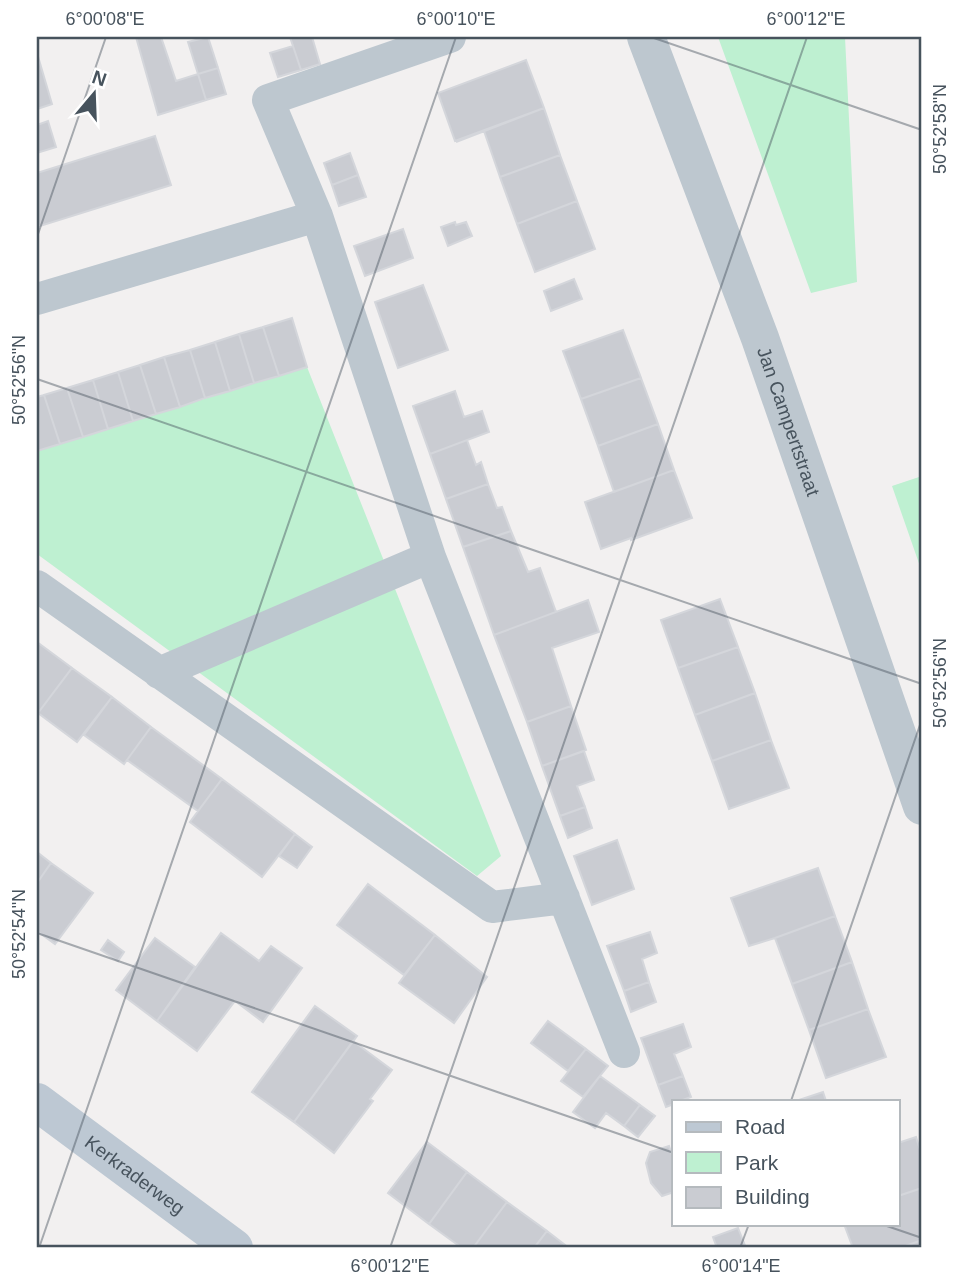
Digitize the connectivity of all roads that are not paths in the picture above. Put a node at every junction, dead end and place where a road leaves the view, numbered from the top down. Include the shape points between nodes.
1 (450, 37) edge
2 (646, 37) edge
3 (317, 216) junction
4 (37, 299) edge
5 (430, 557) junction
6 (37, 586) edge
7 (159, 673) junction
8 (922, 806) edge
9 (564, 898) junction
10 (624, 1052) dead end
11 (37, 1102) edge
12 (234, 1248) edge

1 - 3 lane via 268,100
2 - 8 street, Jan Campertstraat via 760,338
3 - 4 lane
3 - 5 lane
5 - 7 lane
5 - 9 lane
6 - 7 lane
7 - 9 lane via 492,907
9 - 10 lane
11 - 12 street, Kerkraderweg

